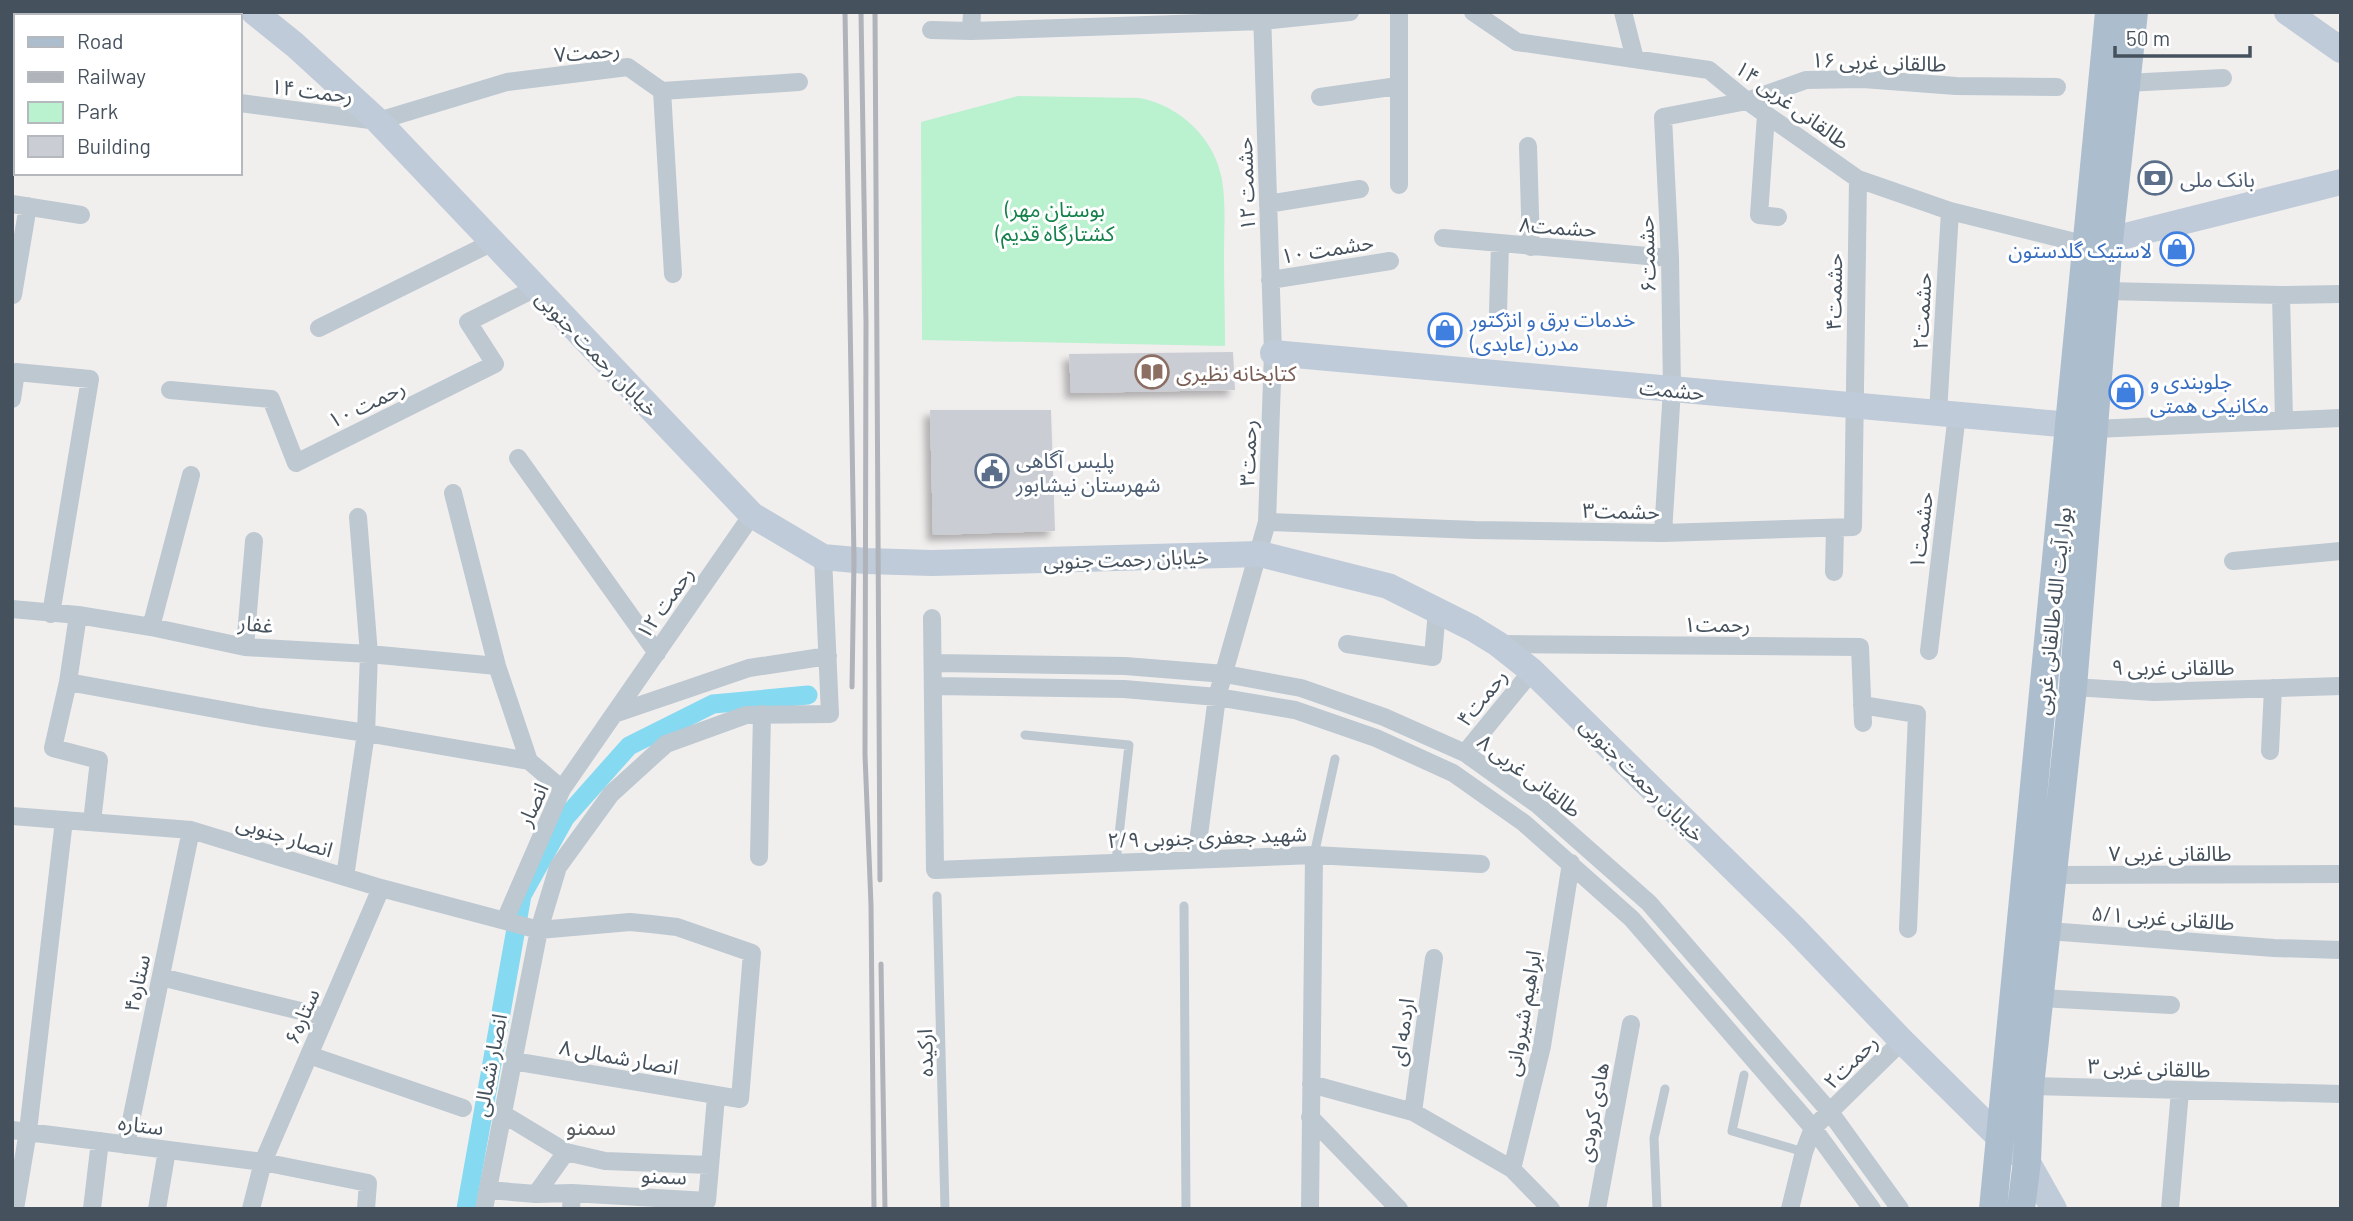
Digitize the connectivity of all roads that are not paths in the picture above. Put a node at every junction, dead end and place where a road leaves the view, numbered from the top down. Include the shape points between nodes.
1 (254, 12) edge
2 (284, 12) edge
3 (972, 12) edge
4 (1350, 12) edge
5 (1399, 12) edge
6 (1473, 12) edge
7 (1623, 12) edge
8 (2109, 12) edge
9 (2134, 12) edge
10 (1262, 16) edge
11 (2294, 17) edge
12 (931, 30) dead end
13 (971, 31) junction
14 (295, 45) junction
15 (2341, 50) edge
16 (1635, 59) junction
17 (2223, 79) dead end
18 (799, 82) dead end
19 (2126, 83) junction
20 (1398, 86) junction
21 (2057, 88) dead end
22 (662, 91) junction
23 (1320, 97) dead end
24 (1747, 101) junction
25 (242, 103) edge
26 (1766, 114) junction
27 (1662, 117) joint
28 (378, 121) junction
29 (1528, 146) dead end
30 (1858, 179) junction
31 (2341, 182) edge
32 (1399, 185) dead end
33 (1360, 189) dead end
34 (1268, 204) junction
35 (20, 205) edge
36 (1950, 211) junction
37 (81, 215) dead end
38 (1778, 217) dead end
39 (1443, 238) dead end
40 (493, 242) junction
41 (2098, 243) junction
42 (1500, 244) junction
43 (1531, 247) junction
44 (1670, 258) junction
45 (1390, 261) dead end
46 (673, 274) dead end
47 (1270, 279) junction
48 (536, 288) junction
49 (2105, 291) junction
50 (2341, 293) edge
51 (13, 295) edge
52 (2281, 295) junction
53 (1498, 312) dead end
54 (318, 328) dead end
55 (1273, 353) junction
56 (1672, 389) junction
57 (170, 390) dead end
58 (12, 400) edge
59 (1853, 405) junction
60 (1948, 414) junction
61 (2341, 418) edge
62 (2284, 420) junction
63 (2083, 427) junction
64 (517, 458) dead end
65 (191, 475) dead end
66 (453, 493) dead end
67 (752, 515) junction
68 (358, 517) dead end
69 (1267, 522) junction
70 (1835, 528) junction
71 (1663, 533) junction
72 (254, 541) dead end
73 (2341, 551) edge
74 (1260, 554) junction
75 (823, 557) junction
76 (2233, 561) dead end
77 (1834, 572) dead end
78 (12, 609) edge
79 (1437, 610) junction
80 (51, 614) junction
81 (78, 615) junction
82 (932, 618) dead end
83 (151, 627) junction
84 (1347, 644) dead end
85 (1498, 644) junction
86 (245, 647) junction
87 (1928, 651) dead end
88 (657, 653) junction
89 (369, 654) junction
90 (828, 656) junction
91 (934, 663) junction
92 (496, 666) junction
93 (1532, 671) junction
94 (1225, 674) junction
95 (68, 682) junction
96 (934, 686) junction
97 (2341, 686) edge
98 (2073, 687) junction
99 (2044, 688) junction
100 (2273, 688) junction
101 (1217, 697) junction
102 (1862, 705) junction
103 (614, 714) junction
104 (762, 714) junction
105 (1863, 723) dead end
106 (366, 733) junction
107 (1421, 733) junction
108 (1025, 735) dead end
109 (2270, 751) dead end
110 (1465, 753) junction
111 (1413, 755) junction
112 (1335, 759) dead end
113 (529, 761) junction
114 (562, 789) junction
115 (12, 816) edge
116 (64, 820) junction
117 (92, 822) junction
118 (191, 830) junction
119 (1314, 855) junction
120 (759, 857) dead end
121 (1196, 858) junction
122 (1116, 862) junction
123 (1571, 863) junction
124 (1481, 864) dead end
125 (2341, 874) edge
126 (2053, 875) junction
127 (345, 877) junction
128 (381, 888) junction
129 (937, 896) dead end
130 (1184, 906) dead end
131 (505, 920) junction
132 (1908, 929) dead end
133 (539, 930) junction
134 (2048, 931) junction
135 (2341, 950) edge
136 (1434, 958) dead end
137 (161, 977) junction
138 (2040, 998) junction
139 (2171, 1004) dead end
140 (326, 1017) junction
141 (1631, 1024) dead end
142 (1902, 1041) junction
143 (309, 1055) junction
144 (513, 1061) junction
145 (1744, 1076) dead end
146 (1311, 1084) junction
147 (2030, 1086) junction
148 (1665, 1089) dead end
149 (2180, 1091) junction
150 (2341, 1094) edge
151 (716, 1097) junction
152 (463, 1108) dead end
153 (1413, 1112) junction
154 (1830, 1112) junction
155 (503, 1114) junction
156 (1310, 1117) junction
157 (1813, 1128) junction
158 (20, 1130) edge
159 (1999, 1137) junction
160 (100, 1141) junction
161 (126, 1145) junction
162 (167, 1150) junction
163 (566, 1152) junction
164 (1804, 1152) junction
165 (263, 1161) junction
166 (2027, 1161) junction
167 (710, 1165) junction
168 (1512, 1169) junction
169 (488, 1190) junction
170 (536, 1194) junction
171 (572, 1201) edge
172 (662, 1203) edge
173 (1388, 1204) edge
174 (706, 1205) edge
175 (15, 1209) edge
176 (92, 1209) edge
177 (157, 1209) edge
178 (251, 1209) edge
179 (366, 1209) edge
180 (484, 1209) edge
181 (945, 1209) edge
182 (1186, 1209) edge
183 (1310, 1209) edge
184 (1551, 1209) edge
185 (1597, 1209) edge
186 (1657, 1209) edge
187 (1790, 1209) edge
188 (1872, 1209) edge
189 (1900, 1209) edge
190 (1993, 1209) edge
191 (2021, 1209) edge
192 (2054, 1209) edge
193 (2170, 1209) edge

1 - 14 street, خیابان رحمت جنوبی
2 - 14 street
3 - 13 street
4 - 10 street
5 - 20 street
6 - 16 street, طالقانی غربی ۱۴ via 1517,42
7 - 16 street
8 - 41 main road, بوار آیت الله طالقانی غربی
9 - 19 main road, بوار آیت الله طالقانی غربی
10 - 13 street
10 - 34 street, حشمت ۱۲
11 - 15 street
12 - 13 street
14 - 28 street, خیابان رحمت جنوبی
16 - 24 street, طالقانی غربی ۱۴ via 1709,70
17 - 19 street
18 - 22 street
19 - 41 main road, بوار آیت الله طالقانی غربی
20 - 23 street
20 - 32 street
21 - 24 street, طالقانی غربی ۱۶ via 1806,80
22 - 28 street, رحمت۷ via 628,67 507,82
22 - 46 street
24 - 26 street, طالقانی غربی ۱۴
24 - 27 street, طالقانی غربی ۱۶
25 - 28 street, رحمت ۱۴
26 - 30 street, طالقانی غربی ۱۴
26 - 38 street via 1759,215
27 - 44 street, حشمت۶
28 - 40 street, خیابان رحمت جنوبی
29 - 43 street
30 - 36 street, طالقانی غربی ۱۴
30 - 59 street, حشمت۴
31 - 41 street
33 - 34 street
34 - 47 street, حشمت ۱۲
35 - 37 street
35 - 51 street
36 - 41 street, طالقانی غربی ۱۴
36 - 60 street, حشمت۲
39 - 42 street, حشمت۸
40 - 48 street, خیابان رحمت جنوبی
40 - 54 street
41 - 49 main road, بوار آیت الله طالقانی غربی
41 - 63 main road, بوار آیت الله طالقانی غربی
42 - 43 street, حشمت۸
42 - 53 street
43 - 44 street, حشمت۸
44 - 56 street, حشمت۶
45 - 47 street, حشمت ۱۰
47 - 55 street, حشمت ۱۲
48 - 57 street, رحمت ۱۰ via 468,321 495,364 296,463 271,398
48 - 67 street, خیابان رحمت جنوبی
49 - 52 street
49 - 63 main road, بوار آیت الله طالقانی غربی
50 - 52 street
52 - 62 street
55 - 56 street, حشمت
55 - 69 street, رحمت۳
56 - 59 street, حشمت
56 - 71 street, حشمت۶
58 - 80 street via 16,372 90,379
59 - 60 street, حشمت
59 - 70 street via 1853,527
60 - 63 street, حشمت
60 - 87 street, حشمت۱
61 - 62 street
62 - 63 street
63 - 98 main road, بوار آیت الله طالقانی غربی
63 - 99 main road, بوار آیت الله طالقانی غربی
64 - 88 street
65 - 83 street
66 - 92 street
67 - 75 street, خیابان رحمت جنوبی
67 - 88 street, رحمت ۱۲
68 - 89 street
69 - 71 street, حشمت۳
69 - 74 street, رحمت۳
70 - 71 street, حشمت۳
70 - 77 street
72 - 86 street
73 - 76 street
74 - 75 street, خیابان رحمت جنوبی via 932,563
74 - 79 street, خیابان رحمت جنوبی via 1388,586
74 - 94 street, رحمت۳
75 - 90 street
78 - 80 street, غفار
79 - 84 street via 1433,657
79 - 85 street, خیابان رحمت جنوبی
80 - 81 street, غفار
81 - 83 street, غفار
81 - 95 street
82 - 91 street
83 - 86 street, غفار
85 - 93 street, خیابان رحمت جنوبی
85 - 102 street, رحمت۱ via 1860,647
86 - 89 street, غفار
88 - 103 street, رحمت ۱۲
89 - 92 street, غفار
89 - 106 street
90 - 103 street via 749,667
90 - 104 street, انصار شمالی via 830,714
91 - 94 street, طالقانی غربی ۸ via 1125,666
91 - 96 street
92 - 113 street
93 - 110 street, رحمت۴
93 - 142 street, خیابان رحمت جنوبی via 1793,927
94 - 101 street, رحمت۳
94 - 107 street, طالقانی غربی ۸ via 1301,688
95 - 106 street
95 - 117 street via 52,748 99,760
96 - 101 street, طالقانی غربی ۸ via 1124,688
96 - 122 street, شهید جعفری جنوبی ۲/۹ via 935,870
97 - 100 street, طالقانی غربی ۹
98 - 99 main road
98 - 100 street, طالقانی غربی ۹ via 2154,692
98 - 126 main road, بوار آیت الله طالقانی غربی
99 - 159 main road, بوار آیت الله طالقانی غربی
100 - 109 street
101 - 111 street, طالقانی غربی ۸ via 1295,710
101 - 121 street, رحمت۳
102 - 105 street, رحمت۱
102 - 132 street via 1917,714
103 - 114 street, انصار
104 - 120 street
104 - 133 street, انصار شمالی via 746,715 666,744 611,794 558,867
106 - 113 street
106 - 127 street
107 - 110 street, طالقانی غربی ۸
107 - 111 street
108 - 122 lane via 1129,745
110 - 154 street, طالقانی غربی ۸ via 1538,805 1649,903
111 - 123 street, طالقانی غربی ۸ via 1453,773
112 - 119 lane
113 - 114 street
114 - 131 street, انصار
115 - 116 street, انصار جنوبی
116 - 117 street, انصار جنوبی
116 - 158 street
117 - 118 street, انصار جنوبی
118 - 127 street, انصار جنوبی
118 - 137 street, ستاره۴
119 - 121 street, شهید جعفری جنوبی ۲/۹
119 - 124 street, شهید جعفری جنوبی ۲/۹
119 - 146 street
121 - 122 street, شهید جعفری جنوبی ۲/۹
123 - 157 street, طالقانی غربی ۸ via 1632,919
123 - 168 street, ابراهیم شیروانی via 1542,1046
125 - 126 street, طالقانی غربی ۷
126 - 134 main road, بوار آیت الله طالقانی غربی
127 - 128 street, انصار جنوبی
128 - 131 street, انصار جنوبی
128 - 140 street, ستاره۶
129 - 181 lane, ارکیده
130 - 182 lane
131 - 133 street, انصار جنوبی
133 - 144 street, انصار شمالی
133 - 151 street via 651,924 752,953 740,1099
134 - 135 street, طالقانی غربی ۵/۱
134 - 138 main road, بوار آیت الله طالقانی غربی
136 - 153 street, اردمه ای
137 - 140 street
137 - 161 street, ستاره۴
138 - 139 street
138 - 147 main road, بوار آیت الله طالقانی غربی
140 - 143 street, ستاره۶
141 - 185 street, هادی کرودی
142 - 154 street, رحمت۲
142 - 159 street, خیابان رحمت جنوبی
143 - 152 street
143 - 165 street, ستاره۶
144 - 151 street, انصار شمالی ۸
144 - 155 street, انصار شمالی
145 - 164 lane via 1732,1131
146 - 153 street
146 - 156 street
147 - 149 street, طالقانی غربی ۳
147 - 166 main road, بوار آیت الله طالقانی غربی
148 - 186 lane via 1654,1138
149 - 150 street, طالقانی غربی ۳
149 - 193 street
151 - 167 street, سمنو
153 - 168 street
154 - 157 street, رحمت۲
154 - 189 street, طالقانی غربی ۸
155 - 163 street
155 - 169 street, انصار شمالی
156 - 173 street
156 - 183 street
157 - 164 street
157 - 188 street, طالقانی غربی ۸
158 - 160 street, ستاره
158 - 175 street
159 - 166 street, خیابان رحمت جنوبی
159 - 190 main road, بوار آیت الله طالقانی غربی
160 - 161 street, ستاره
160 - 176 street
161 - 162 street, ستاره
162 - 165 street, ستاره
162 - 177 street
163 - 167 street via 605,1161
163 - 170 street
164 - 187 street
165 - 178 street, ستاره۶
165 - 179 street, ستاره via 368,1183
166 - 191 main road, بوار آیت الله طالقانی غربی
166 - 192 street
167 - 174 street, سمنو
168 - 184 street
169 - 170 street, سمنو
169 - 180 street, انصار شمالی
170 - 171 street, سمنو
171 - 172 street, سمنو
172 - 174 street, سمنو

